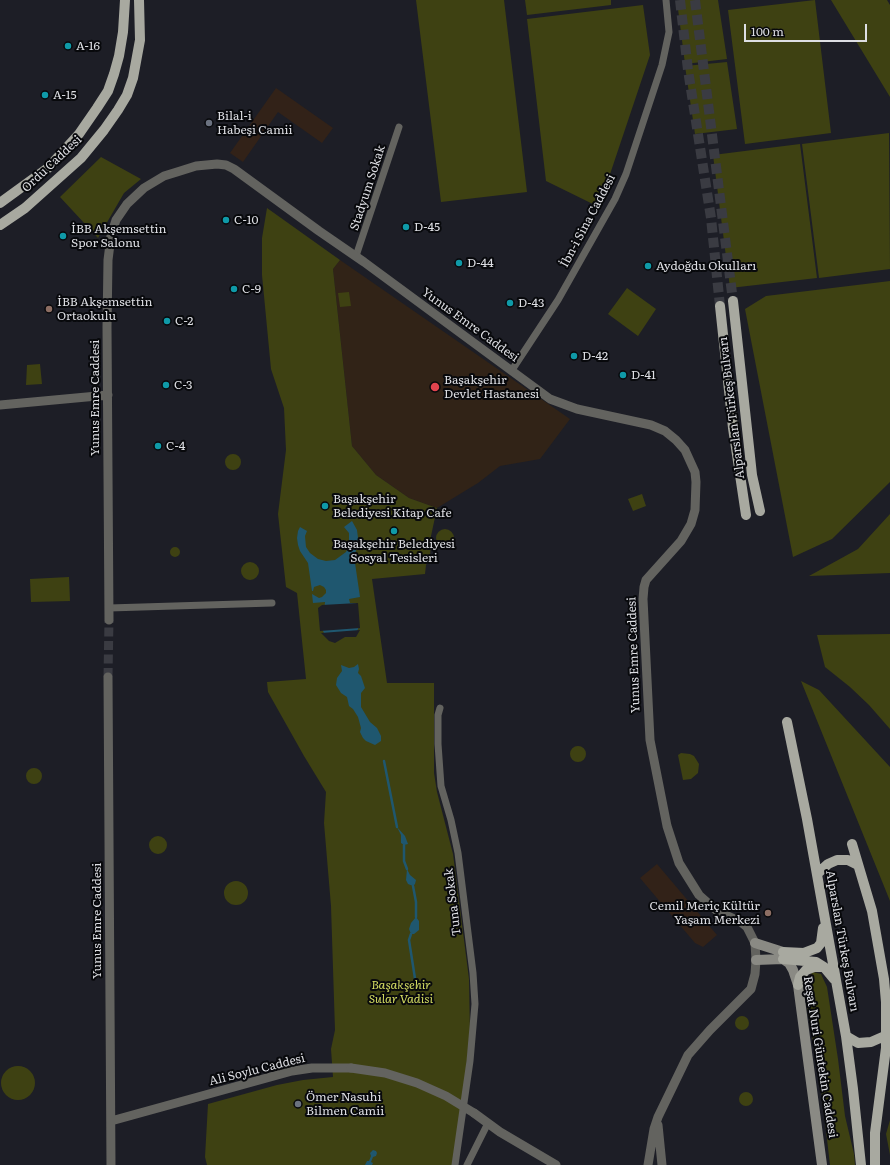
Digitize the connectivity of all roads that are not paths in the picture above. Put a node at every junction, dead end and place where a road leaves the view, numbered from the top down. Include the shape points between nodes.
1 (125, 0) edge
2 (139, 0) edge
3 (666, 0) edge
4 (399, 127) dead end
5 (0, 203) edge
6 (0, 225) edge
7 (356, 256) junction
8 (733, 301) tunnel mouth
9 (720, 306) tunnel mouth
10 (512, 370) junction
11 (108, 396) junction
12 (0, 405) edge
13 (760, 511) dead end
14 (746, 515) dead end
15 (272, 603) dead end
16 (109, 608) junction
17 (108, 620) tunnel mouth
18 (108, 677) tunnel mouth
19 (440, 708) dead end
20 (787, 722) dead end
21 (852, 844) dead end
22 (858, 865) junction
23 (817, 874) junction
24 (825, 920) junction
25 (755, 943) junction
26 (783, 955) junction
27 (756, 960) junction
28 (824, 967) junction
29 (835, 980) junction
30 (798, 985) junction
31 (887, 1035) junction
32 (846, 1036) junction
33 (658, 1117) junction
34 (110, 1121) junction
35 (488, 1123) junction
36 (111, 1165) edge
37 (455, 1165) edge
38 (467, 1165) edge
39 (556, 1165) edge
40 (648, 1165) edge
41 (662, 1165) edge
42 (822, 1165) edge
43 (861, 1165) edge
44 (875, 1165) edge

1 - 5 main road, Ordu Caddesi via 119,56 108,91 79,134 48,168
2 - 6 main road, Ordu Caddesi via 139,48 133,78 118,110 81,158 25,208
3 - 10 street, İbn-i Sina Caddesi via 669,32 662,65 626,174 615,199 558,300
4 - 7 street, Stadyum Sokak
7 - 10 street, Yunus Emre Caddesi
7 - 11 street, Yunus Emre Caddesi via 226,165 196,166 159,179 144,188 127,204 116,220 111,236 107,312
8 - 13 main road, Alparslan Türkeş Bulvarı via 752,475
9 - 14 main road, Alparslan Türkeş Bulvarı via 733,428
10 - 25 street, Yunus Emre Caddesi via 550,399 562,404 665,431 685,450 691,461 697,495 691,524 681,541 646,580 644,587 650,740 667,826 679,863 699,895 717,911 747,927
11 - 12 street
11 - 16 street, Yunus Emre Caddesi
15 - 16 street
16 - 17 street, Yunus Emre Caddesi
18 - 34 street, Yunus Emre Caddesi
19 - 37 street, Tuna Sokak via 438,722 441,786 458,853 475,1004 466,1094
20 - 23 main road, Alparslan Türkeş Bulvarı
21 - 22 main road
22 - 23 main road via 848,860 837,860
22 - 31 main road via 872,911 884,979
23 - 24 main road, Alparslan Türkeş Bulvarı
24 - 26 main road via 821,943 817,948
24 - 29 main road, Alparslan Türkeş Bulvarı
25 - 26 main road
25 - 27 street, Yunus Emre Caddesi
26 - 27 main road
26 - 28 main road via 812,961
26 - 30 main road, Reşat Nuri Güntekin Caddesi via 793,970
27 - 33 street, Yunus Emre Caddesi via 751,989 688,1055
28 - 29 main road
28 - 30 main road via 806,970
29 - 32 main road, Alparslan Türkeş Bulvarı
30 - 42 main road, Reşat Nuri Güntekin Caddesi
31 - 32 main road via 871,1042 858,1043
31 - 44 main road via 875,1133
32 - 43 main road, Alparslan Türkeş Bulvarı
33 - 40 street, Yunus Emre Caddesi
33 - 41 street
34 - 35 street, Ali Soylu Caddesi, bridge via 292,1071 351,1068 385,1073 417,1083 446,1096
34 - 36 street, Yunus Emre Caddesi
35 - 38 street
35 - 39 street, Ali Soylu Caddesi

